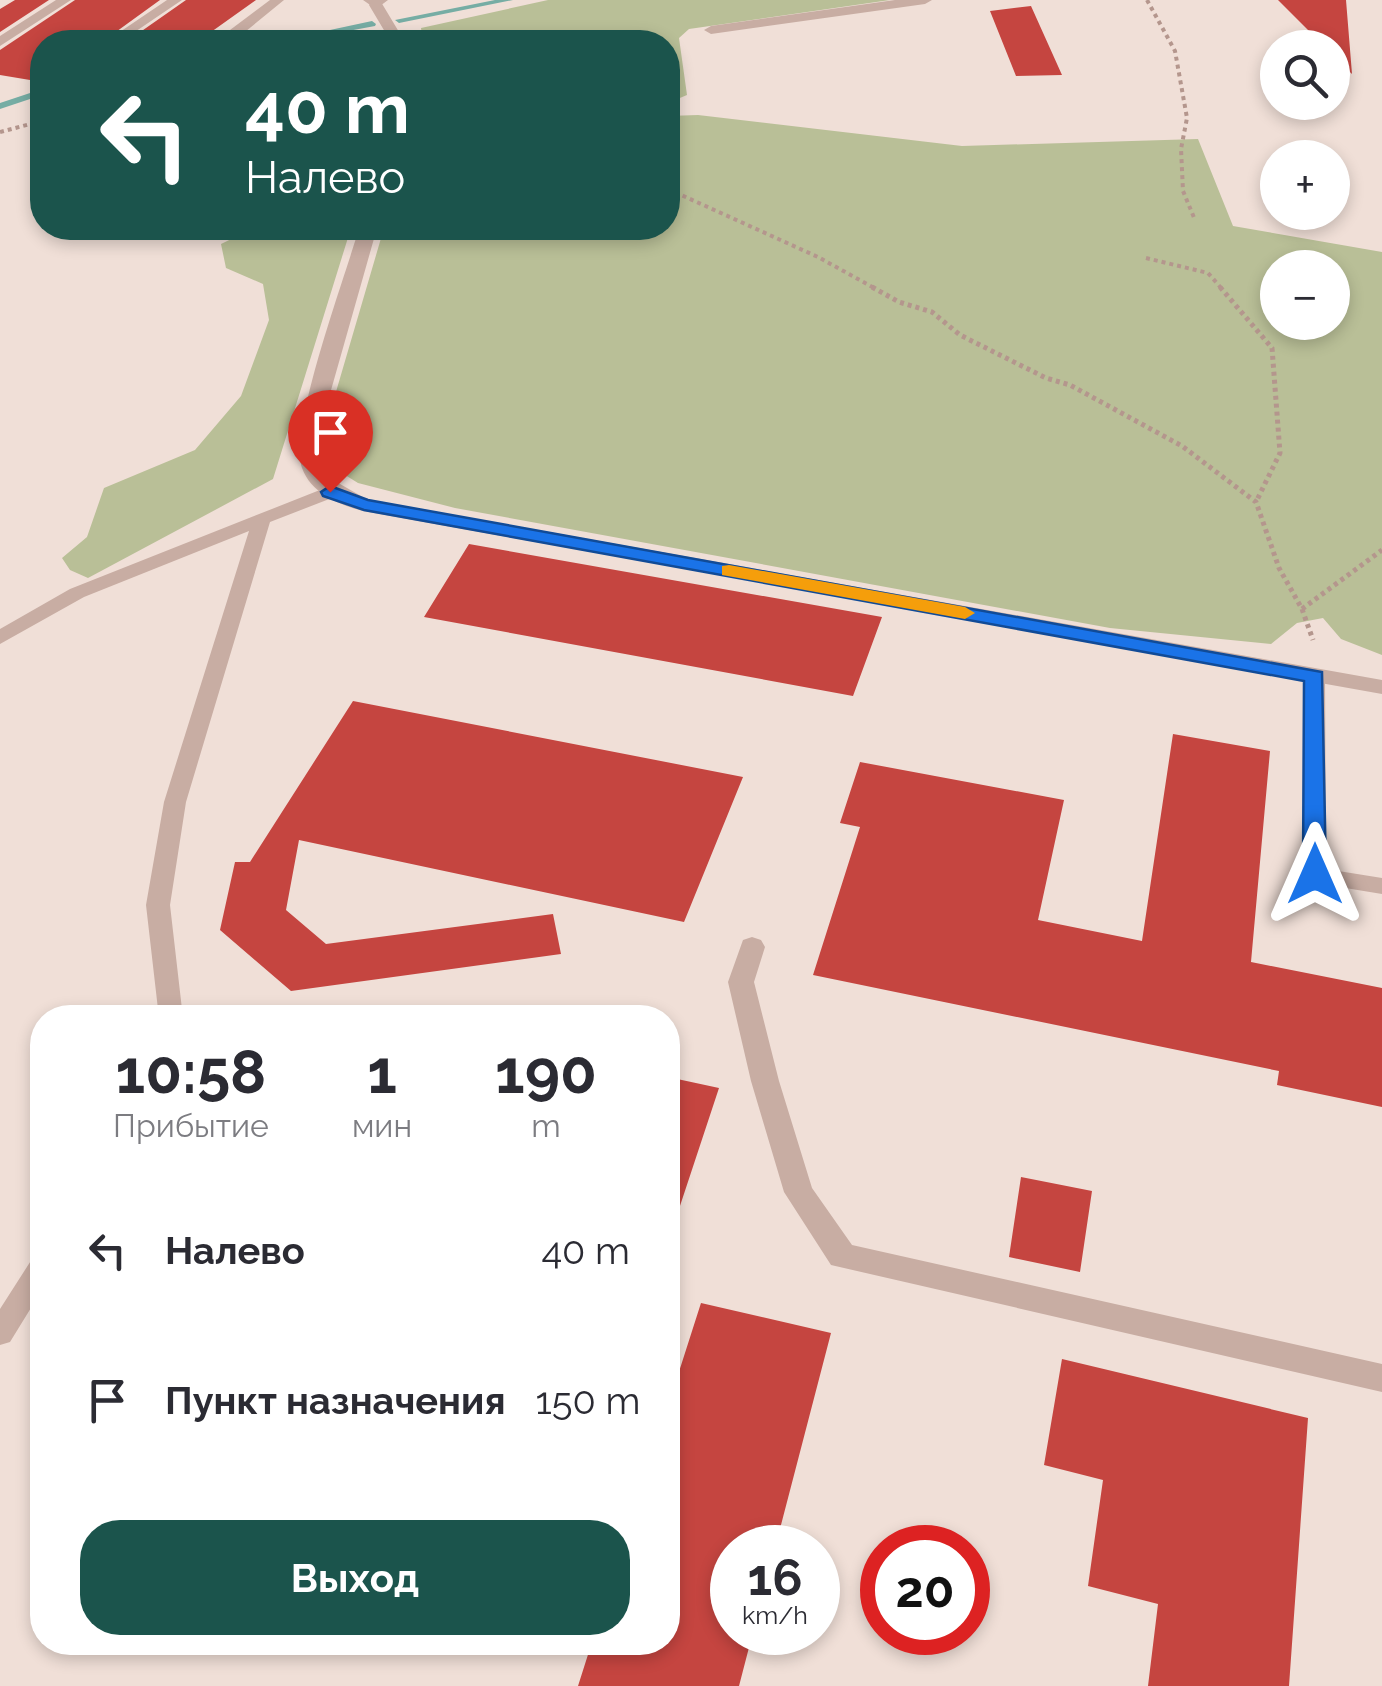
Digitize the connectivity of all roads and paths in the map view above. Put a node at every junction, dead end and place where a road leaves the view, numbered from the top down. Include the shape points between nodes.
1 (65, 0) edge
2 (176, 0) edge
3 (278, 0) edge
4 (926, 0) edge
5 (1147, 0) edge
6 (376, 2) edge
7 (130, 30) edge
8 (239, 30) edge
9 (391, 30) edge
10 (711, 30) dead end
11 (0, 42) edge
12 (30, 124) edge
13 (0, 132) edge
14 (680, 194) edge
15 (1196, 220) dead end
16 (365, 240) edge
17 (1146, 258) dead end
18 (330, 492) junction
19 (1256, 502) junction
20 (262, 519) junction
21 (1382, 550) edge
22 (1302, 609) junction
23 (0, 638) edge
24 (1314, 676) junction
25 (1382, 688) edge
26 (1382, 886) edge
27 (752, 947) dead end
28 (170, 1005) edge
29 (30, 1286) edge
30 (0, 1334) edge
31 (1382, 1378) edge

1 - 11 lane
2 - 7 lane
3 - 8 lane
4 - 10 street
5 - 15 path via 1176,51 1187,118 1184,191
6 - 9 street
12 - 13 path
14 - 19 path via 818,256 1070,385 1182,446
16 - 18 street via 310,429 307,458
17 - 19 path via 1208,274 1272,348 1280,453
18 - 20 lane
18 - 24 street via 364,504
19 - 22 path
20 - 23 lane via 77,593
20 - 28 lane via 174,802 158,905
21 - 22 path
22 - 24 path via 1314,644
24 - 25 street
24 - 26 lane via 1315,874
27 - 31 street via 741,982 765,1081 799,1192 842,1256
29 - 30 lane

